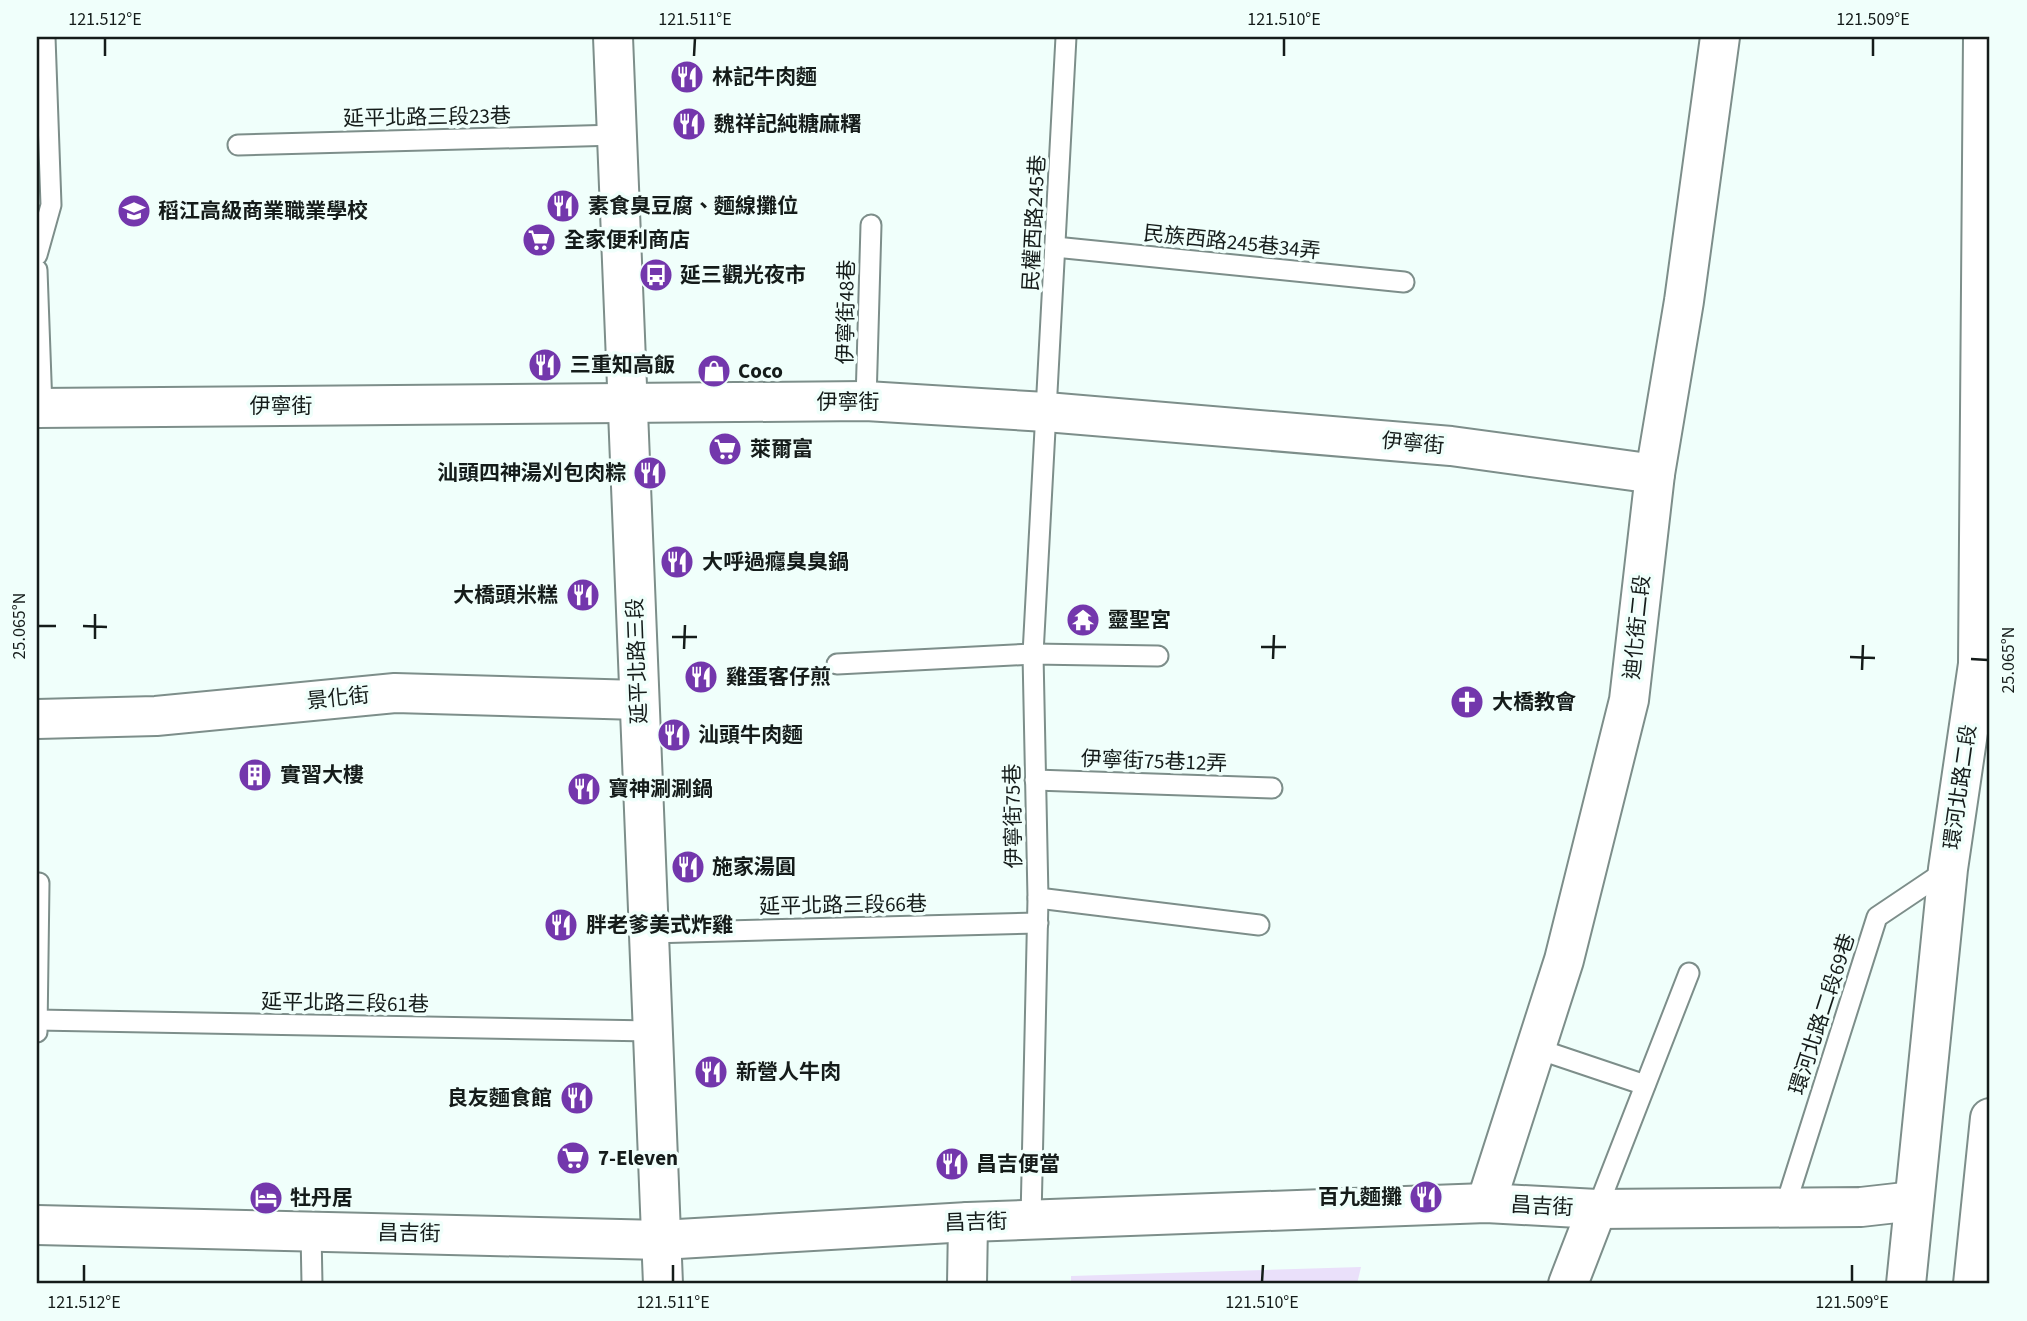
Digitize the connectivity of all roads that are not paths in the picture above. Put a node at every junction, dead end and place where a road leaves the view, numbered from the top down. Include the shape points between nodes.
1 (45, 37) edge
2 (613, 37) edge
3 (1066, 37) edge
4 (1720, 37) edge
5 (1983, 37) edge
6 (618, 135) junction
7 (238, 145) dead end
8 (871, 225) dead end
9 (1055, 247) junction
10 (37, 255) edge
11 (37, 270) edge
12 (1404, 282) dead end
13 (866, 401) junction
14 (627, 404) junction
15 (39, 408) edge
16 (1046, 412) junction
17 (1655, 474) junction
18 (1033, 654) junction
19 (1158, 656) dead end
20 (837, 664) dead end
21 (639, 700) junction
22 (37, 719) edge
23 (1035, 780) junction
24 (1272, 788) dead end
25 (1948, 869) junction
26 (39, 883) dead end
27 (1038, 898) junction
28 (1038, 923) junction
29 (1259, 925) dead end
30 (649, 933) junction
31 (1689, 973) dead end
32 (37, 1020) edge
33 (652, 1031) junction
34 (37, 1032) edge
35 (1535, 1048) junction
36 (1645, 1085) junction
37 (1990, 1118) edge
38 (1914, 1200) junction
39 (1486, 1203) junction
40 (1784, 1207) junction
41 (1597, 1209) junction
42 (1031, 1219) junction
43 (968, 1222) junction
44 (37, 1225) edge
45 (311, 1231) junction
46 (661, 1240) junction
47 (312, 1284) edge
48 (663, 1284) edge
49 (967, 1284) edge
50 (1568, 1284) edge
51 (1906, 1284) edge
52 (1973, 1284) edge

1 - 10 lane via 51,205
2 - 6 street, 延平北路三段
3 - 9 lane, 民權西路245巷
4 - 17 street, 迪化街二段
5 - 25 street, 環河北路二段 via 1978,664
6 - 7 lane, 延平北路三段23巷
6 - 14 street, 延平北路三段
8 - 13 lane, 伊寧街48巷
9 - 12 lane, 民族西路245巷34弄
9 - 16 lane, 民權西路245巷
11 - 15 lane
13 - 14 street, 伊寧街
13 - 16 street, 伊寧街
14 - 15 street, 伊寧街
14 - 21 street, 延平北路三段
16 - 17 street, 伊寧街 via 1451,446
16 - 18 lane, 伊寧街75巷
17 - 35 street, 迪化街二段 via 1629,700 1564,960
18 - 19 lane
18 - 20 lane
18 - 23 lane, 伊寧街75巷
21 - 22 street, 景化街 via 395,693 156,716
21 - 30 street, 延平北路三段
23 - 24 lane, 伊寧街75巷12弄
23 - 27 lane, 伊寧街75巷
25 - 38 street, 環河北路二段
25 - 40 lane, 環河北路二段69巷 via 1877,916
26 - 32 lane
27 - 28 lane, 伊寧街75巷
27 - 29 lane
28 - 30 lane, 延平北路三段66巷
28 - 42 lane, 伊寧街75巷
30 - 33 street, 延平北路三段
31 - 36 lane
32 - 33 lane, 延平北路三段61巷
32 - 34 lane
33 - 46 street, 延平北路三段
35 - 36 lane
35 - 39 street, 迪化街二段
36 - 41 lane
37 - 52 street
38 - 40 street, 昌吉街 via 1861,1208
38 - 51 street, 環河北路二段
39 - 41 street, 昌吉街
39 - 42 street, 昌吉街
40 - 41 street, 昌吉街
41 - 50 street
42 - 43 street, 昌吉街
43 - 46 street, 昌吉街
43 - 49 street
44 - 45 street, 昌吉街
45 - 46 street, 昌吉街
45 - 47 lane
46 - 48 street, 延平北路三段

